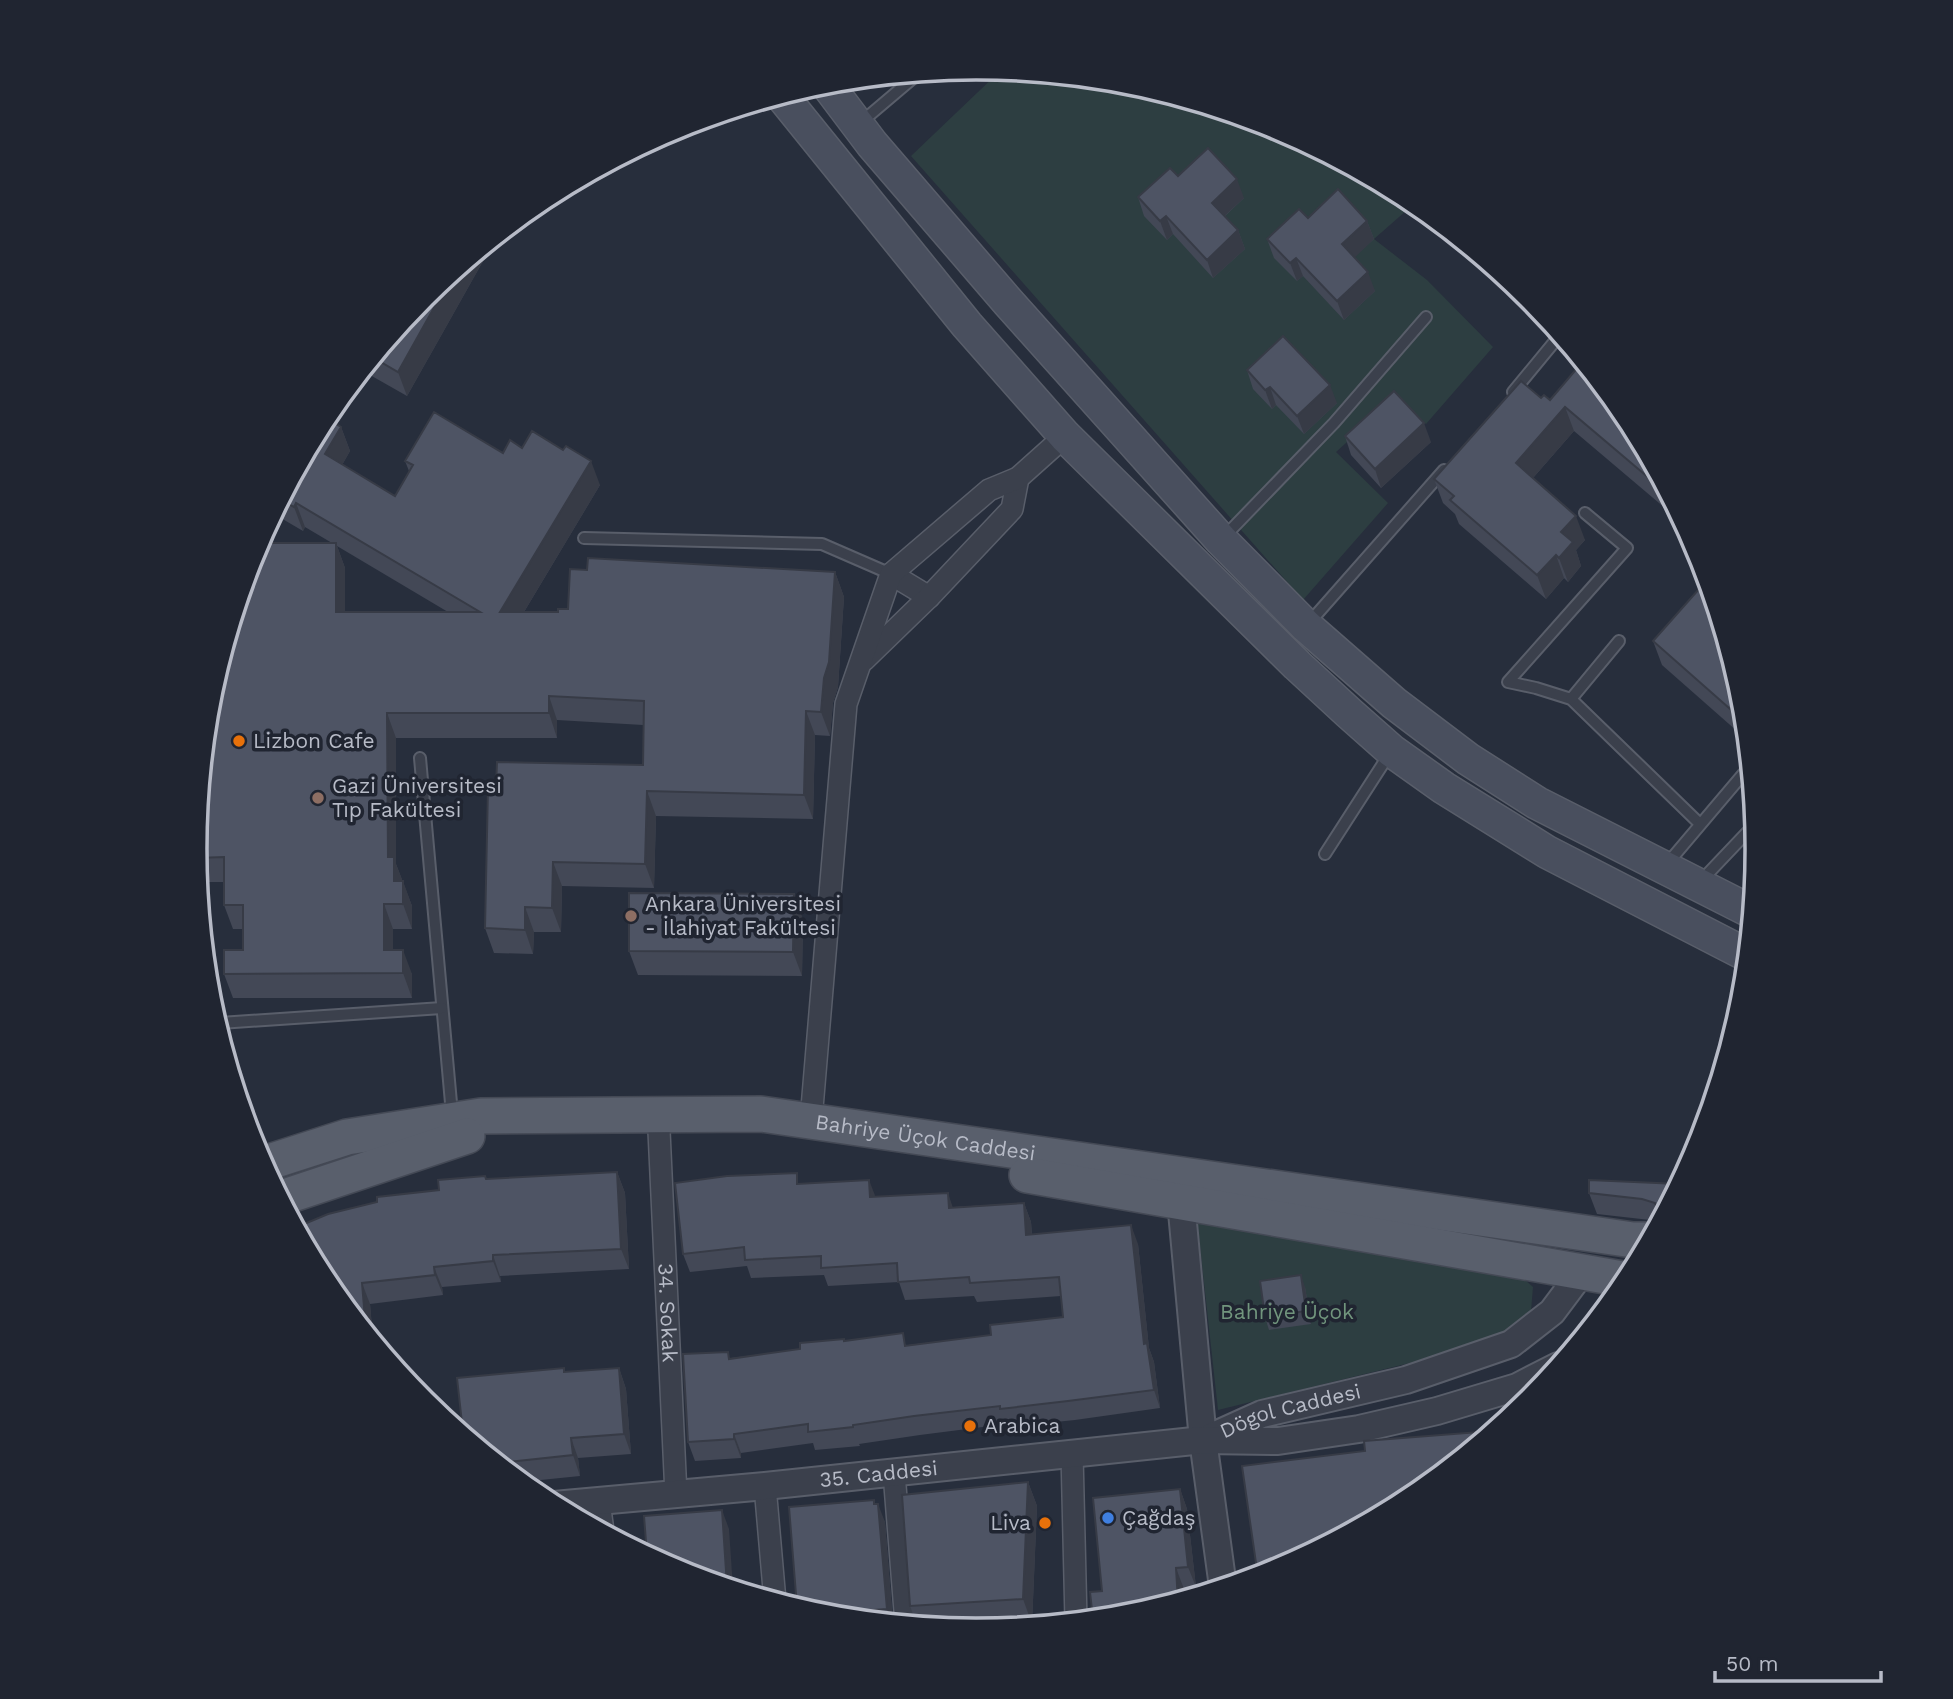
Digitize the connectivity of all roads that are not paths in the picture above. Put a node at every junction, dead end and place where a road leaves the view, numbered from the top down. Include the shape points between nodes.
1 (906, 84) edge
2 (834, 94) edge
3 (789, 104) edge
4 (858, 125) junction
5 (1426, 317) dead end
6 (1555, 342) edge
7 (1502, 404) edge
8 (1065, 436) junction
9 (1448, 465) edge
10 (1018, 478) junction
11 (1585, 513) dead end
12 (584, 538) dead end
13 (1221, 540) junction
14 (891, 574) junction
15 (929, 597) junction
16 (1306, 626) junction
17 (1619, 641) dead end
18 (860, 663) junction
19 (1571, 699) junction
20 (1392, 751) junction
21 (420, 758) dead end
22 (1742, 774) edge
23 (1699, 823) junction
24 (1746, 835) edge
25 (1325, 855) dead end
26 (1665, 866) junction
27 (1698, 884) junction
28 (1743, 907) edge
29 (1739, 951) edge
30 (442, 1008) junction
31 (228, 1022) edge
32 (811, 1120) junction
33 (452, 1121) junction
34 (659, 1131) junction
35 (274, 1161) edge
36 (290, 1195) edge
37 (1181, 1201) junction
38 (1588, 1233) junction
39 (1638, 1240) edge
40 (1582, 1272) junction
41 (1615, 1278) edge
42 (1513, 1400) edge
43 (1203, 1440) junction
44 (1072, 1454) junction
45 (894, 1473) junction
46 (765, 1486) junction
47 (676, 1495) junction
48 (599, 1502) junction
49 (573, 1504) edge
50 (602, 1520) edge
51 (1222, 1579) edge
52 (774, 1591) edge
53 (1076, 1612) edge
54 (905, 1615) edge

1 - 4 lane
2 - 4 main road
3 - 8 main road
4 - 13 main road via 1008,302
5 - 13 lane via 1335,423
6 - 7 lane
8 - 10 street
8 - 20 main road via 1297,665
9 - 16 lane
10 - 14 street via 989,490
10 - 15 street via 1012,509
11 - 19 lane via 1627,548 1508,682
12 - 14 lane via 822,544
13 - 16 main road
14 - 15 street
14 - 18 street
15 - 18 street
16 - 26 main road via 1394,703 1468,759 1537,803
17 - 19 lane
18 - 32 street via 846,704
19 - 23 lane
20 - 25 lane
20 - 29 main road via 1547,852
21 - 30 lane
22 - 23 lane
23 - 26 lane
24 - 27 lane
26 - 27 main road
27 - 28 main road
30 - 31 lane
30 - 33 lane
32 - 33 main road, Bahriye Üçok Caddesi via 761,1114 481,1116
32 - 38 main road, Bahriye Üçok Caddesi
33 - 35 main road, Bahriye Üçok Caddesi via 347,1138
34 - 36 main road, Bahriye Üçok Caddesi via 465,1136
34 - 37 main road, Bahriye Üçok Caddesi via 754,1129
34 - 47 street, 34. Sokak
37 - 40 main road, Bahriye Üçok Caddesi
37 - 43 street
38 - 39 main road
38 - 40 main road, Dögol Caddesi
40 - 41 main road
40 - 43 street, Dögol Caddesi via 1552,1312 1511,1344 1406,1380 1262,1414
42 - 43 street, Dögol Caddesi via 1278,1441
43 - 44 street, 35. Caddesi
43 - 51 street
44 - 45 street, 35. Caddesi
44 - 53 street
45 - 46 street, 35. Caddesi
45 - 54 street
46 - 47 street, 35. Caddesi
46 - 52 street
47 - 48 street, 35. Caddesi
48 - 49 street, 35. Caddesi
48 - 50 street

